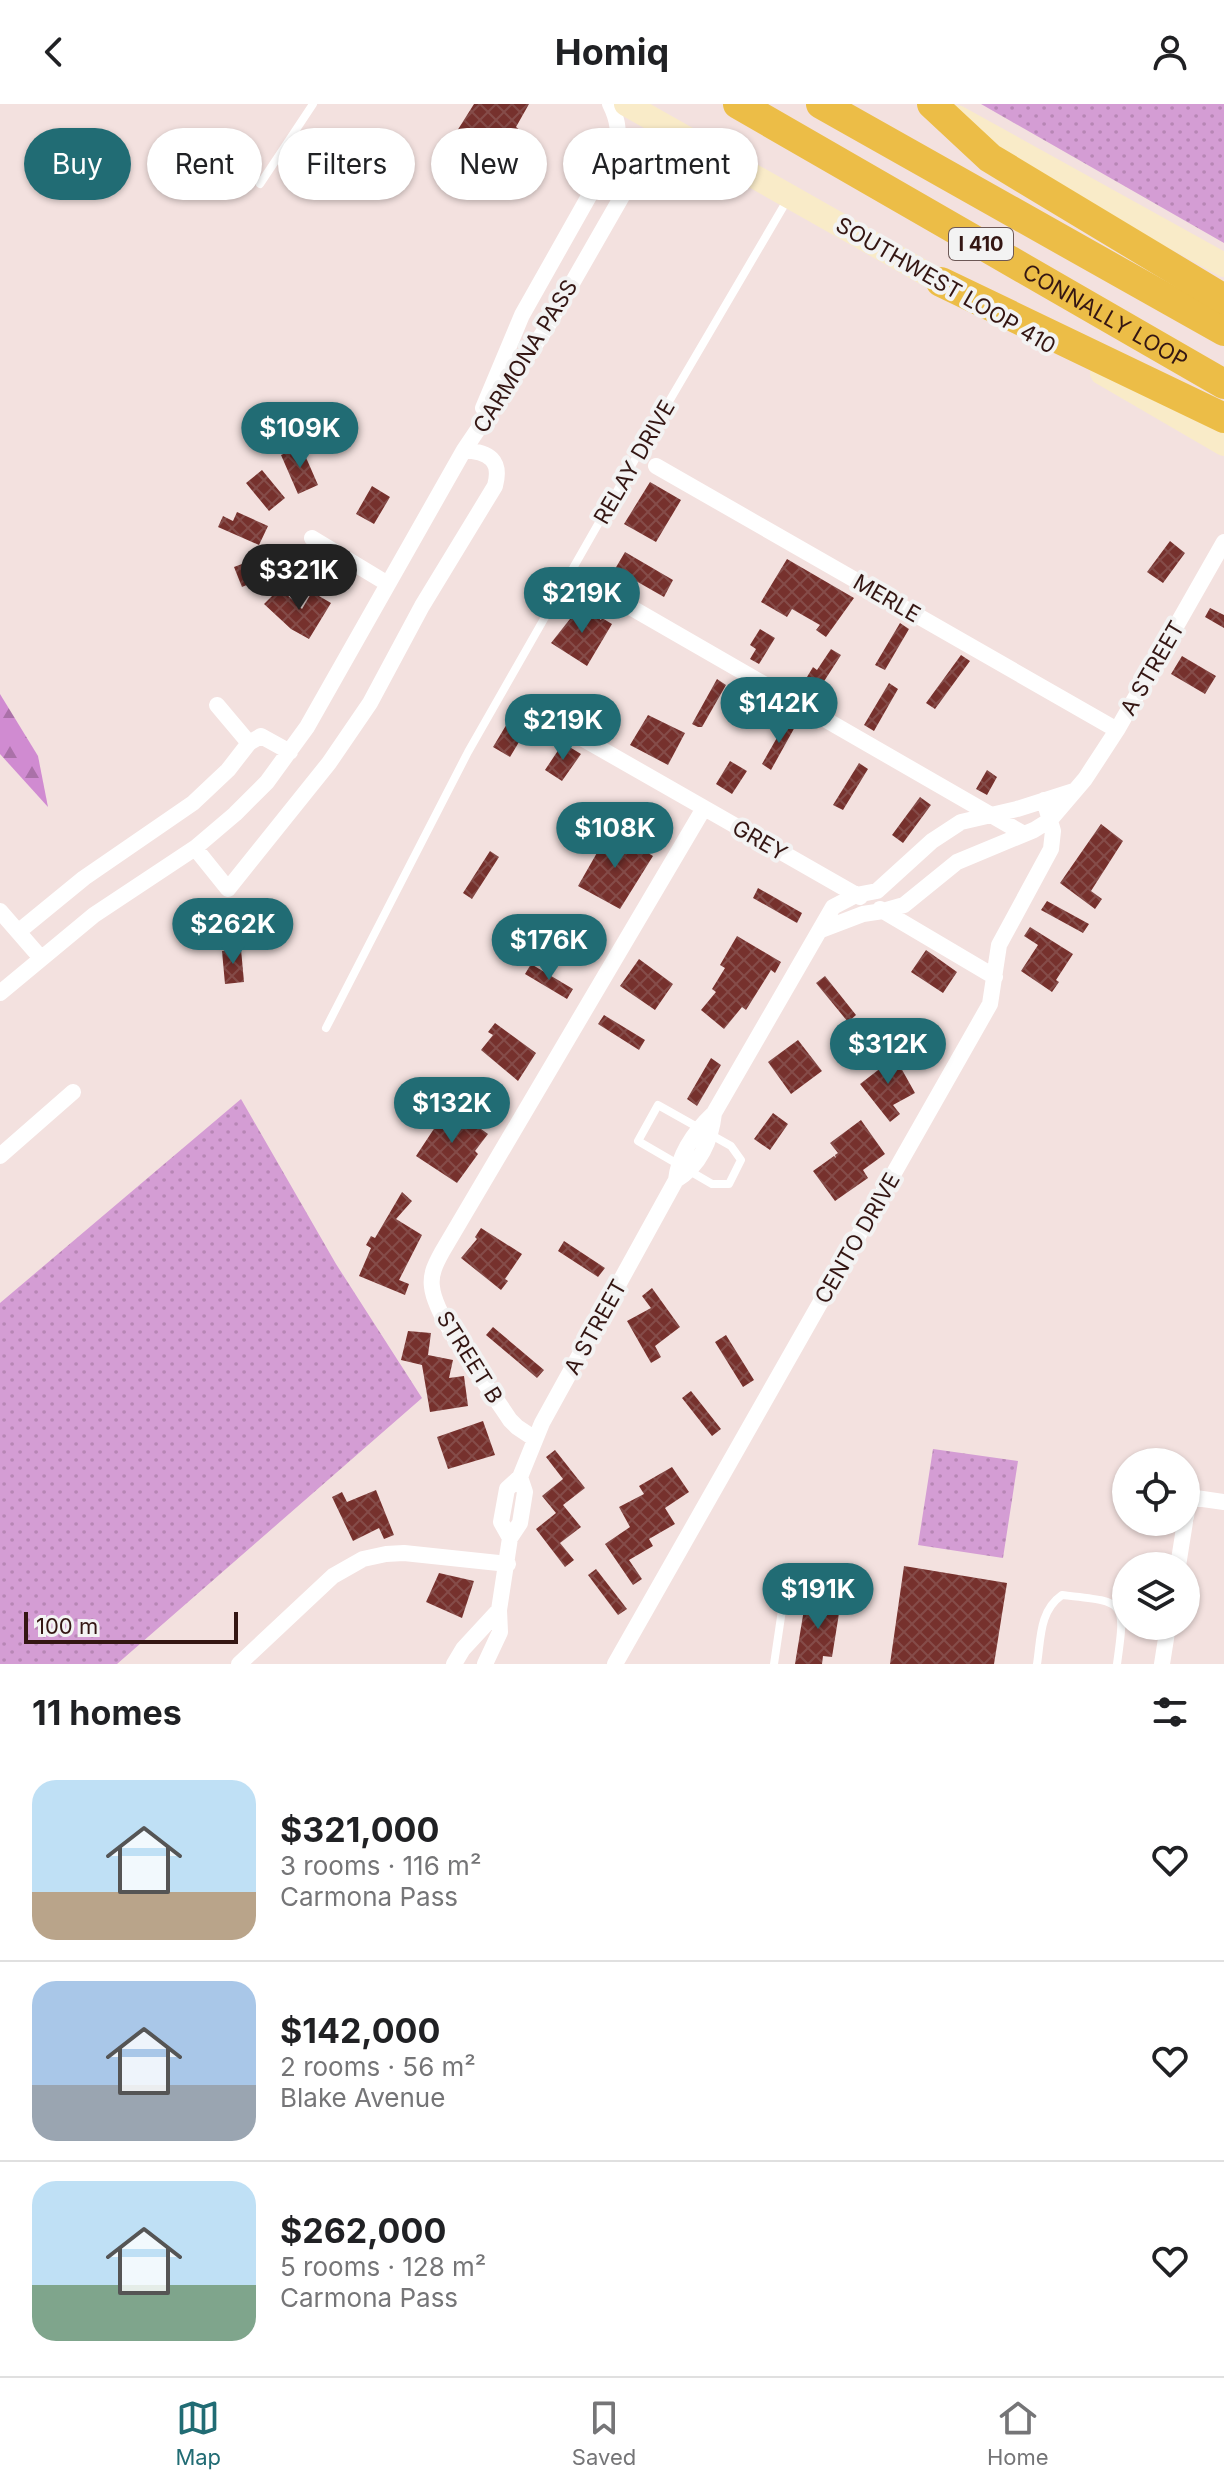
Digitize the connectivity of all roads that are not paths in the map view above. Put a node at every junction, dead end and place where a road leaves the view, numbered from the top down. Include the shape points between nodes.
1 (313, 104) edge
2 (610, 104) edge
3 (626, 104) edge
4 (738, 104) edge
5 (821, 104) edge
6 (933, 104) edge
7 (670, 128) edge
8 (758, 178) edge
9 (262, 181) edge
10 (790, 196) junction
11 (620, 200) edge
12 (560, 247) junction
13 (584, 261) junction
14 (1224, 265) edge
15 (941, 282) junction
16 (1224, 299) edge
17 (1224, 331) edge
18 (1224, 384) edge
19 (1224, 418) edge
20 (1224, 444) edge
21 (464, 450) junction
22 (656, 466) dead end
23 (312, 538) dead end
24 (1224, 542) edge
25 (388, 584) junction
26 (592, 585) dead end
27 (217, 705) dead end
28 (524, 705) dead end
29 (1117, 730) junction
30 (249, 743) junction
31 (290, 752) junction
32 (1074, 791) junction
33 (1044, 800) junction
34 (704, 808) junction
35 (989, 814) junction
36 (1050, 820) junction
37 (1024, 834) junction
38 (195, 848) junction
39 (856, 895) junction
40 (0, 911) edge
41 (883, 911) junction
42 (821, 930) junction
43 (18, 932) junction
44 (40, 957) junction
45 (995, 977) junction
46 (0, 993) edge
47 (326, 1028) dead end
48 (73, 1092) dead end
49 (705, 1131) junction
50 (0, 1156) edge
51 (681, 1172) junction
52 (535, 1439) junction
53 (1200, 1499) edge
54 (1224, 1502) edge
55 (508, 1564) junction
56 (866, 1580) dead end
57 (499, 1610) junction
58 (1166, 1640) edge
59 (239, 1664) edge
60 (454, 1664) edge
61 (485, 1664) edge
62 (615, 1664) edge
63 (774, 1664) edge
64 (1037, 1664) edge
65 (1117, 1664) edge
66 (1162, 1664) edge

1 - 9 lane
2 - 12 street, CARMONA PASS via 619,136 615,150
3 - 7 main road, SOUTHWEST LOOP 410
4 - 18 highway, CONNALLY LOOP / I 410
5 - 17 highway, CONNALLY LOOP / I 410
6 - 14 main road
6 - 16 highway via 990,158
8 - 10 main road, SOUTHWEST LOOP 410
10 - 15 main road, SOUTHWEST LOOP 410
10 - 47 lane, RELAY DRIVE via 468,752
11 - 13 street, CARMONA PASS
12 - 13 street, CARMONA PASS
12 - 21 street, CARMONA PASS via 522,315
13 - 21 street, CARMONA PASS via 547,327
15 - 19 highway
15 - 20 main road, SOUTHWEST LOOP 410
21 - 25 street, CARMONA PASS
21 - 38 street via 492,460 498,474 495,486 370,703 228,889
22 - 29 street, MERLE
23 - 25 street
24 - 29 street, A STREET
25 - 31 street, CARMONA PASS
26 - 35 street
27 - 30 street
28 - 34 street, GREY
29 - 32 street, A STREET
30 - 31 street via 261,736
30 - 43 street via 193,803 84,878
31 - 38 street, CARMONA PASS via 267,782
32 - 33 street, A STREET
32 - 36 street, A STREET
33 - 35 street, A STREET
33 - 36 street, CENTO DRIVE
34 - 39 street, GREY
34 - 52 street, STREET B via 433,1270 431,1284 440,1313 510,1420
35 - 37 street
35 - 39 street, A STREET via 947,829 877,891
36 - 37 street, A STREET
36 - 45 street, CENTO DRIVE via 1051,849 999,945
37 - 41 street, A STREET via 957,862 918,896
38 - 44 street, CARMONA PASS
39 - 41 street, GREY
39 - 42 street, A STREET via 833,907
40 - 43 street
41 - 42 street, A STREET
41 - 45 street, GREY
42 - 49 street, A STREET
43 - 44 street
44 - 46 street, CARMONA PASS
45 - 62 street, CENTO DRIVE via 990,1004
48 - 50 street
49 - 51 street, A STREET
49 - 51 lane via 731,1146 741,1160 729,1184 712,1184
49 - 51 lane via 658,1105 638,1141
51 - 52 street, A STREET
52 - 55 street, A STREET via 520,1477 523,1507 510,1538
53 - 54 street
55 - 57 street, A STREET
55 - 59 street via 404,1553 363,1559 333,1576
56 - 63 lane via 802,1571 793,1575 786,1583
57 - 60 street
57 - 61 street, A STREET via 500,1632
58 - 66 street
64 - 65 lane via 1045,1612 1062,1595 1105,1600 1117,1607 1123,1621

